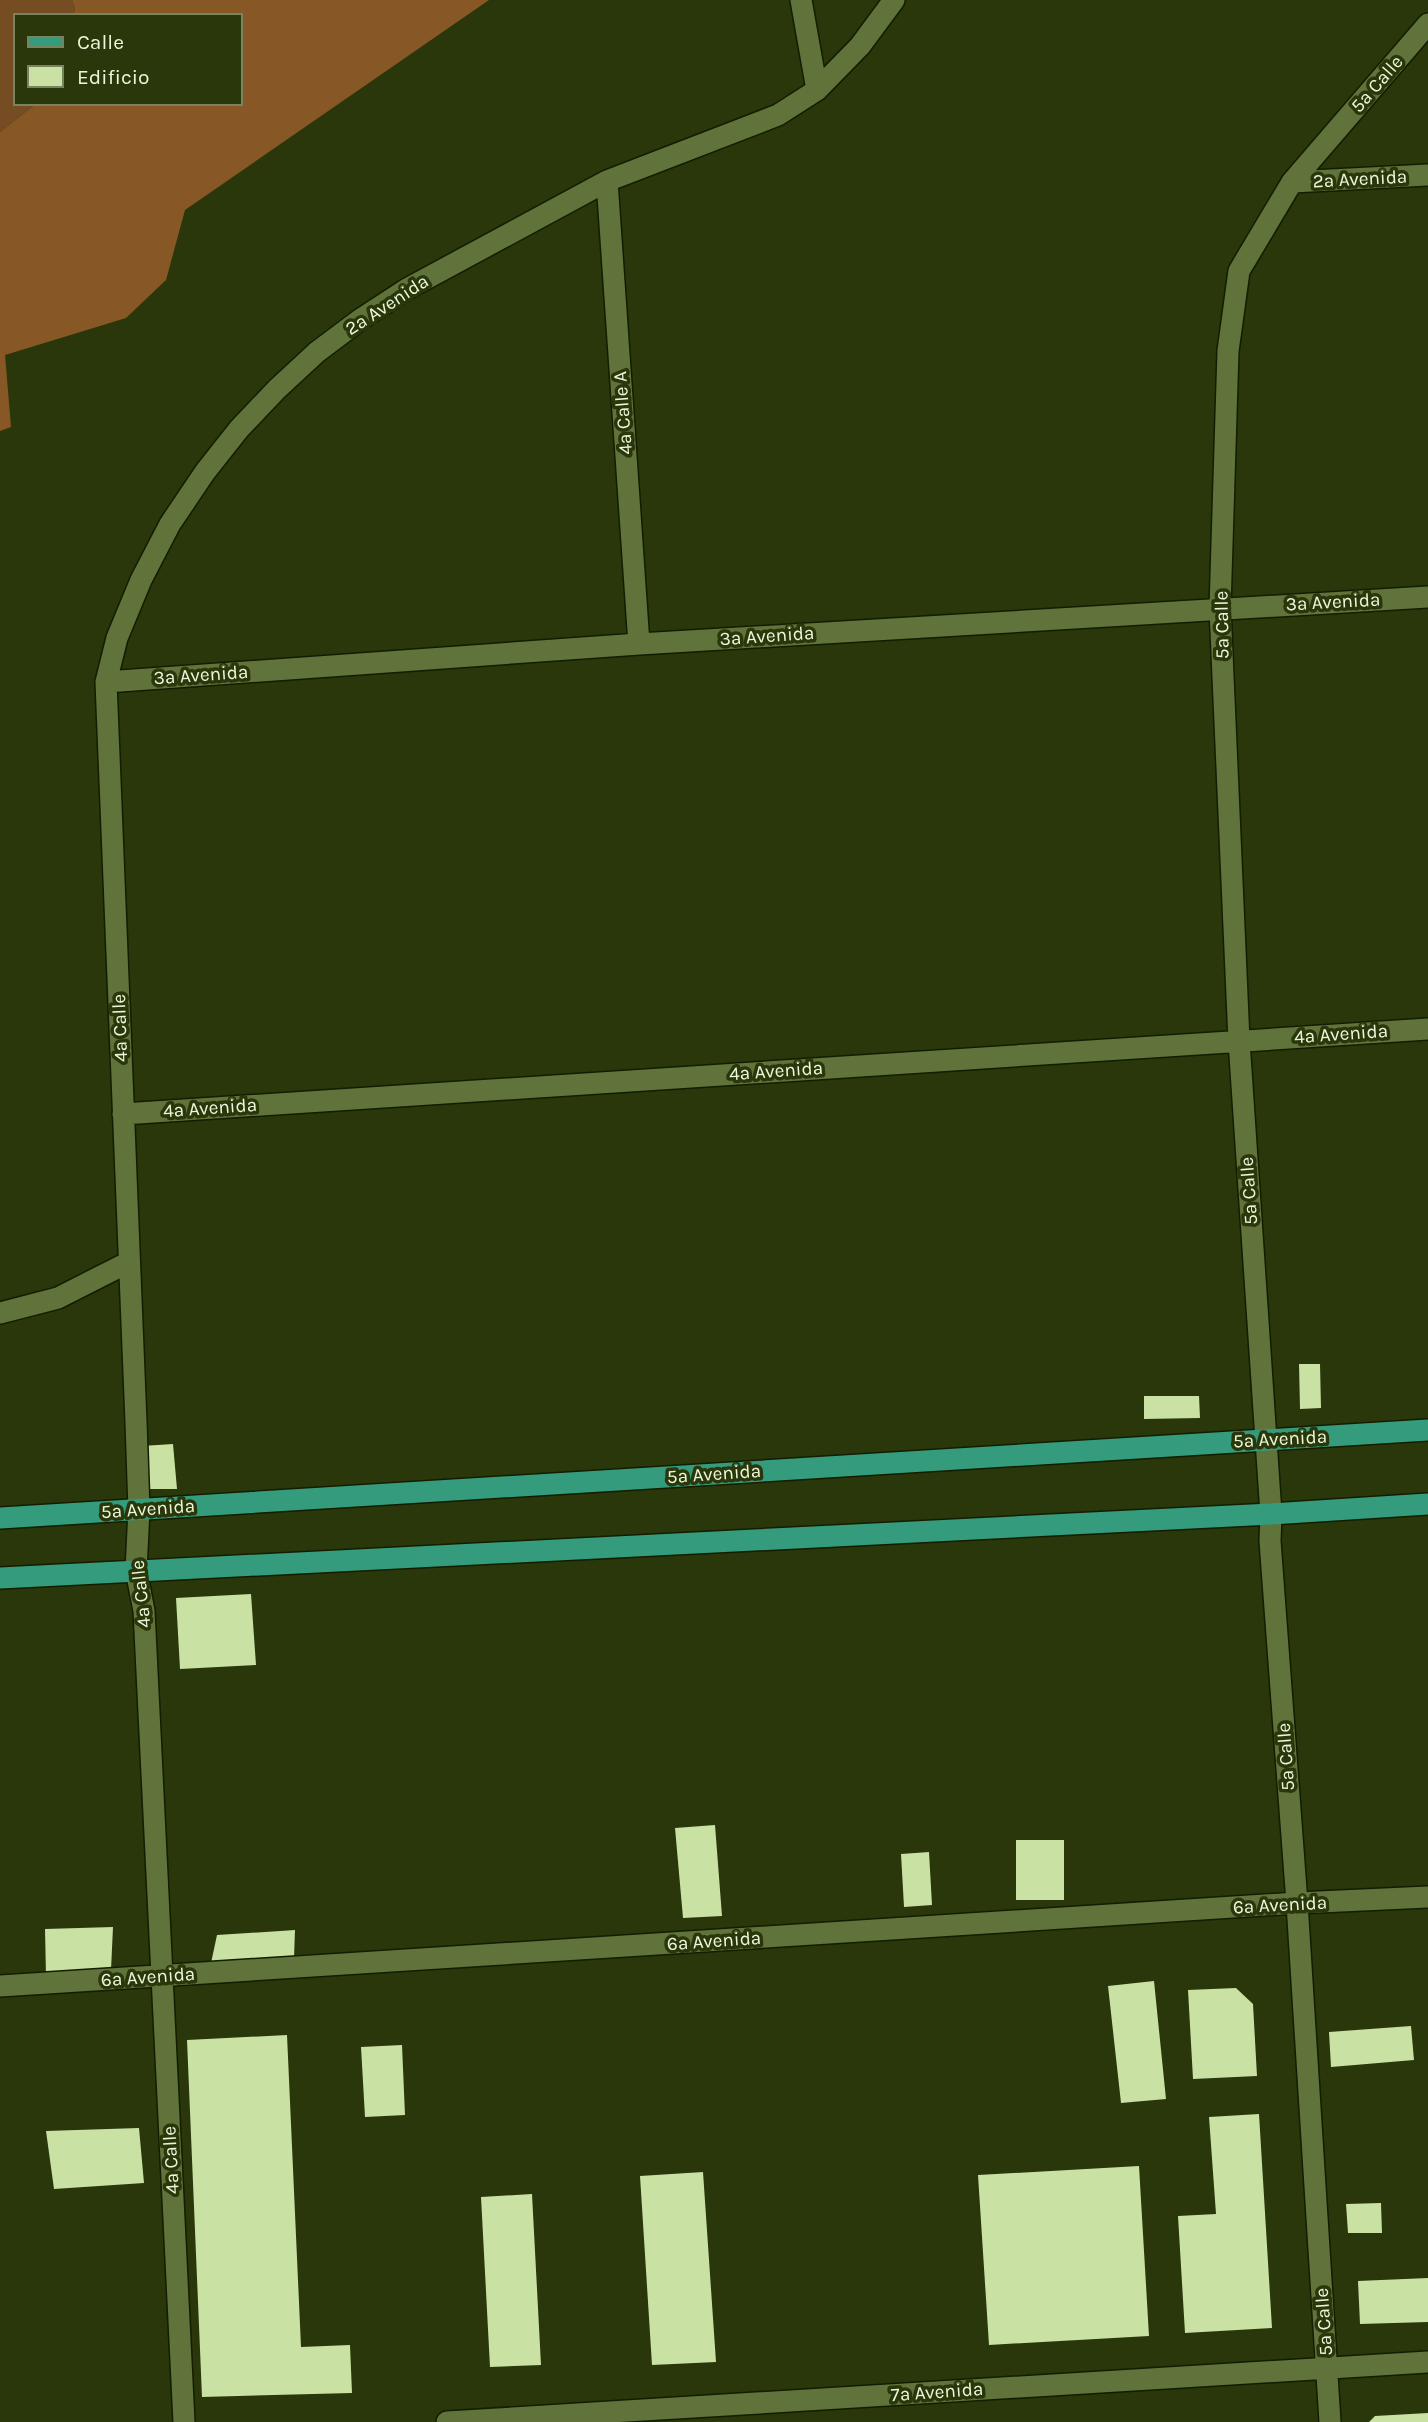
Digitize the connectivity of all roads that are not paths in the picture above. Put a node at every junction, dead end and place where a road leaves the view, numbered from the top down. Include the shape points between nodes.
1 (801, 0) edge
2 (894, 0) edge
3 (1428, 24) edge
4 (817, 90) junction
5 (1428, 175) edge
6 (607, 181) junction
7 (1292, 182) junction
8 (1428, 597) edge
9 (1220, 608) junction
10 (639, 644) junction
11 (106, 682) junction
12 (1428, 1029) edge
13 (1239, 1041) junction
14 (123, 1114) junction
15 (129, 1262) junction
16 (0, 1313) edge
17 (1428, 1430) edge
18 (1265, 1439) junction
19 (1428, 1504) edge
20 (139, 1510) junction
21 (1270, 1514) junction
22 (0, 1518) edge
23 (135, 1570) junction
24 (0, 1578) edge
25 (1428, 1897) edge
26 (1297, 1903) junction
27 (162, 1976) junction
28 (0, 1986) edge
29 (1428, 2362) edge
30 (1327, 2368) junction
31 (184, 2422) edge
32 (447, 2422) edge
33 (1330, 2422) edge

1 - 4 street
2 - 4 street via 860,46
3 - 7 street, 5a Calle
4 - 6 street, 2a Avenida via 778,116
5 - 7 street, 2a Avenida
6 - 10 street, 4a Calle A
6 - 11 street, 2a Avenida via 407,289 328,344 277,389 239,429 170,524 117,638
7 - 9 street, 5a Calle via 1239,271 1228,351
8 - 9 street, 3a Avenida
9 - 10 street, 3a Avenida
9 - 13 street, 5a Calle
10 - 11 street, 3a Avenida
11 - 14 street, 4a Calle
12 - 13 street, 4a Avenida
13 - 14 street, 4a Avenida
13 - 18 street, 5a Calle
14 - 15 street, 4a Calle
15 - 16 street via 58,1298
15 - 20 street, 4a Calle
17 - 18 main road, 5a Avenida
18 - 20 main road, 5a Avenida
18 - 21 street, 5a Calle
19 - 21 main road
20 - 22 main road, 5a Avenida
20 - 23 street, 4a Calle
21 - 23 main road
21 - 26 street, 5a Calle
23 - 24 main road
23 - 27 street, 4a Calle via 144,1611
25 - 26 street, 6a Avenida
26 - 27 street, 6a Avenida
26 - 30 street, 5a Calle
27 - 28 street, 6a Avenida
27 - 31 street, 4a Calle
29 - 30 street, 7a Avenida
30 - 32 street, 7a Avenida
30 - 33 street, 5a Calle

